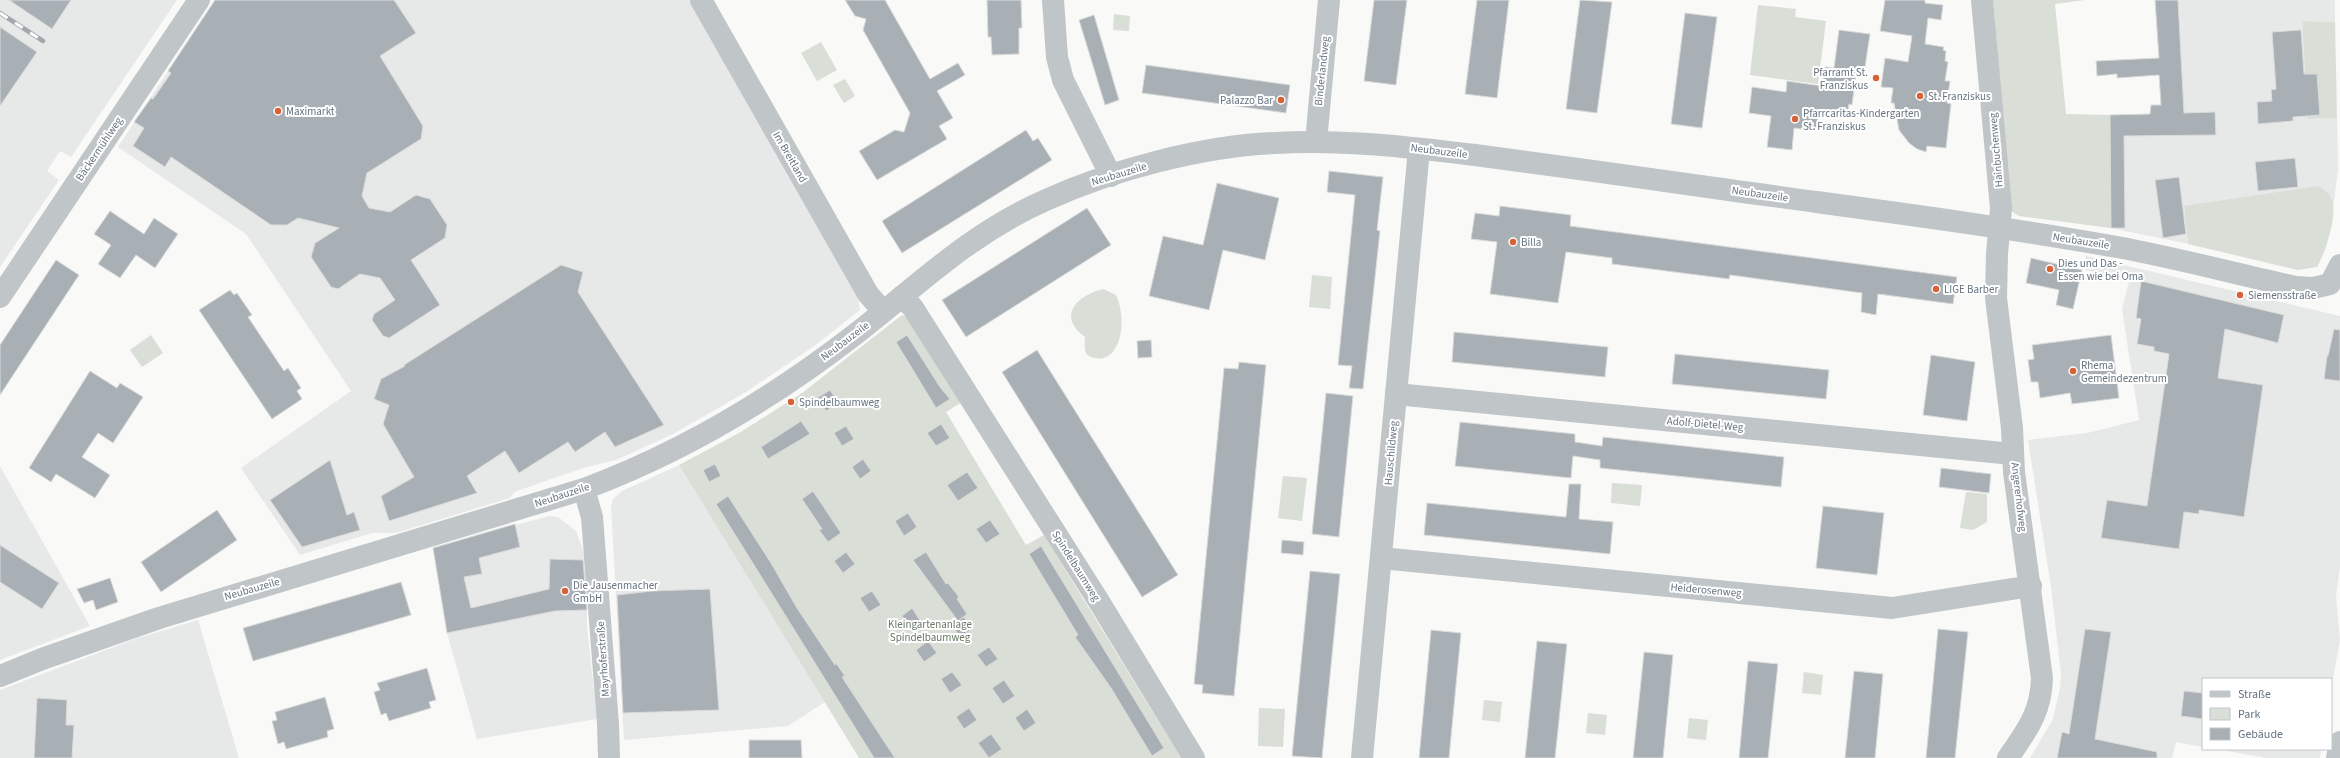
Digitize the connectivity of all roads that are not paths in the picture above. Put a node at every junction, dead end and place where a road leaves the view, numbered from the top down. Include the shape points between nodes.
1 (199, 0) edge
2 (701, 0) edge
3 (1052, 0) edge
4 (1329, 0) edge
5 (1982, 0) edge
6 (1316, 142) junction
7 (1419, 149) junction
8 (1111, 176) junction
9 (1999, 228) junction
10 (2337, 280) edge
11 (902, 296) junction
12 (0, 297) edge
13 (883, 311) junction
14 (1396, 394) junction
15 (2013, 454) junction
16 (584, 489) junction
17 (1381, 558) junction
18 (2031, 586) junction
19 (0, 676) edge
20 (2340, 742) edge
21 (609, 758) edge
22 (1194, 758) edge
23 (1362, 758) edge
24 (2008, 758) edge
25 (2337, 758) edge

1 - 12 street, Bäckermühlweg
2 - 13 street, Im Breitland via 868,294
3 - 8 street via 1057,56 1063,80
4 - 6 street, Binderlandweg
5 - 9 street, Hainbuchenweg via 2001,208
6 - 7 street, Neubauzeile
6 - 8 street, Neubauzeile via 1272,143 1213,151 1162,161
7 - 9 street, Neubauzeile
7 - 14 street, Hauschildweg
8 - 11 street, Neubauzeile via 1049,198 1013,215 946,259
9 - 10 street, Neubauzeile via 2124,248 2296,287 2313,288
9 - 15 street, Angererhofweg via 1996,293
11 - 13 street, Neubauzeile
11 - 22 street, Spindelbaumweg via 913,308
13 - 16 street, Neubauzeile via 777,392 726,423 634,470
14 - 15 street, Adolf-Dietel-Weg
14 - 17 street, Hauschildweg
15 - 18 street, Angererhofweg
16 - 19 street, Neubauzeile via 159,618
16 - 21 street, Mayrhoferstraße via 592,517
17 - 18 street, Heiderosenweg via 1892,608
17 - 23 street, Hauschildweg
18 - 24 street, Angererhofweg via 2041,658 2042,694 2038,711
20 - 25 street

